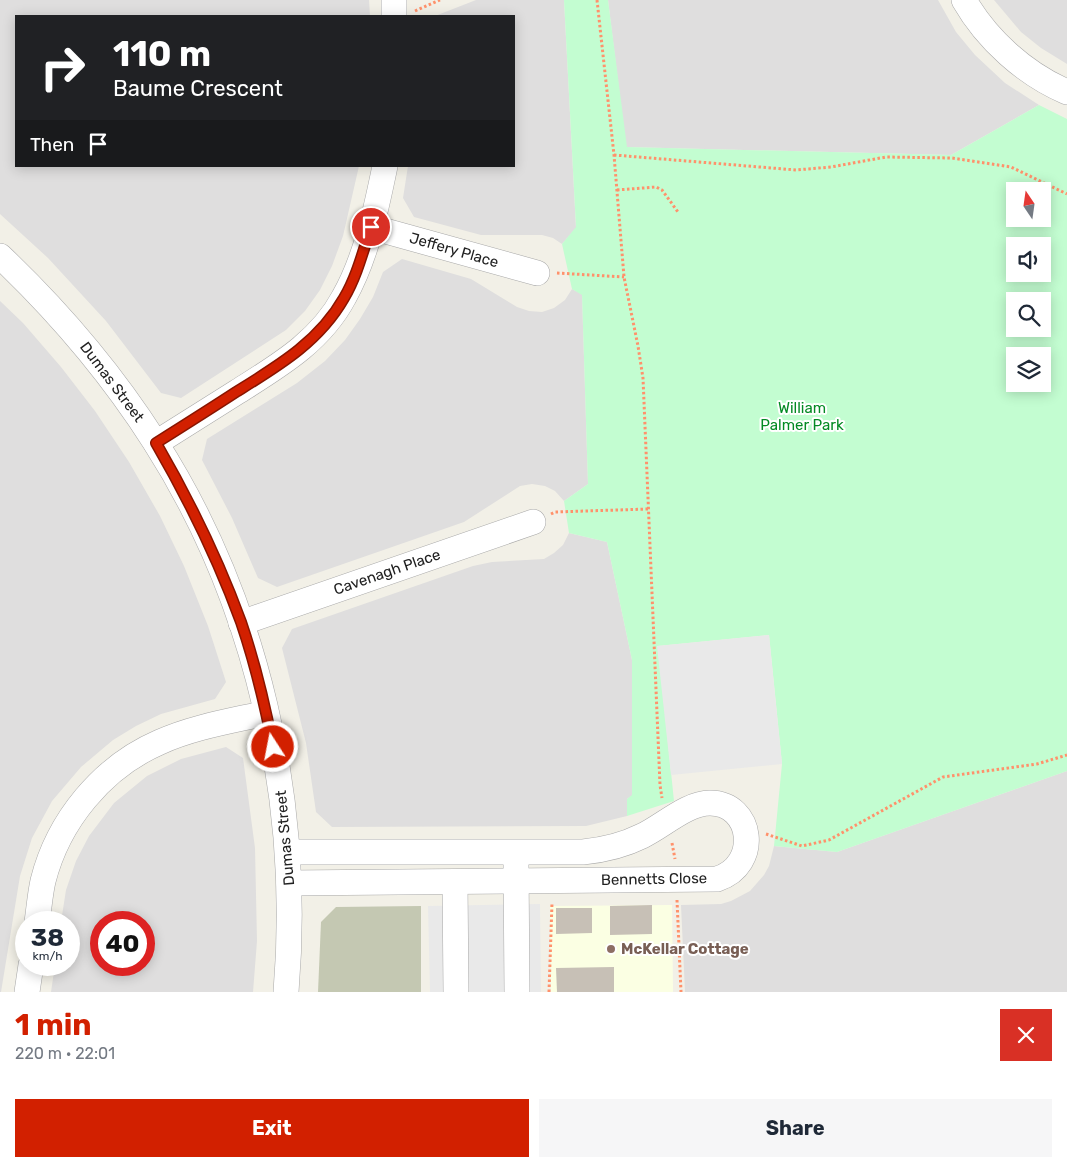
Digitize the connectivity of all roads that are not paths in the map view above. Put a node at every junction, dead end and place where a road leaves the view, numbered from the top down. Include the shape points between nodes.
1 (964, 0) edge
2 (1067, 92) edge
3 (384, 167) edge
4 (371, 227) junction
5 (0, 256) edge
6 (537, 273) road end
7 (156, 443) junction
8 (533, 522) road end
9 (241, 623) junction
10 (266, 713) junction
11 (288, 852) junction
12 (516, 852) junction
13 (516, 881) junction
14 (455, 882) junction
15 (289, 883) junction
16 (39, 911) edge
17 (29, 976) edge
18 (27, 992) edge
19 (286, 992) edge
20 (456, 992) edge
21 (516, 992) edge

1 - 2 street via 1007,53
3 - 4 street
4 - 6 street, Jeffery Place
4 - 7 street via 360,264 344,298 309,343 279,366
5 - 7 street, Dumas Street via 34,288 83,343
7 - 9 street, Dumas Street via 195,513
8 - 9 street, Cavenagh Place
9 - 10 street, Dumas Street
10 - 11 street, Dumas Street via 280,782
10 - 16 street via 198,728 159,742 107,776 78,807 57,843 43,882
11 - 12 street, Bennetts Close
11 - 15 street, Dumas Street
12 - 13 street
12 - 13 street, Bennetts Close via 599,850 628,842 692,807 711,803 734,812 746,835 746,853 734,870 716,879
13 - 14 street, Bennetts Close
13 - 21 street
14 - 15 street, Bennetts Close
14 - 20 street
15 - 19 street, Dumas Street
17 - 18 street

